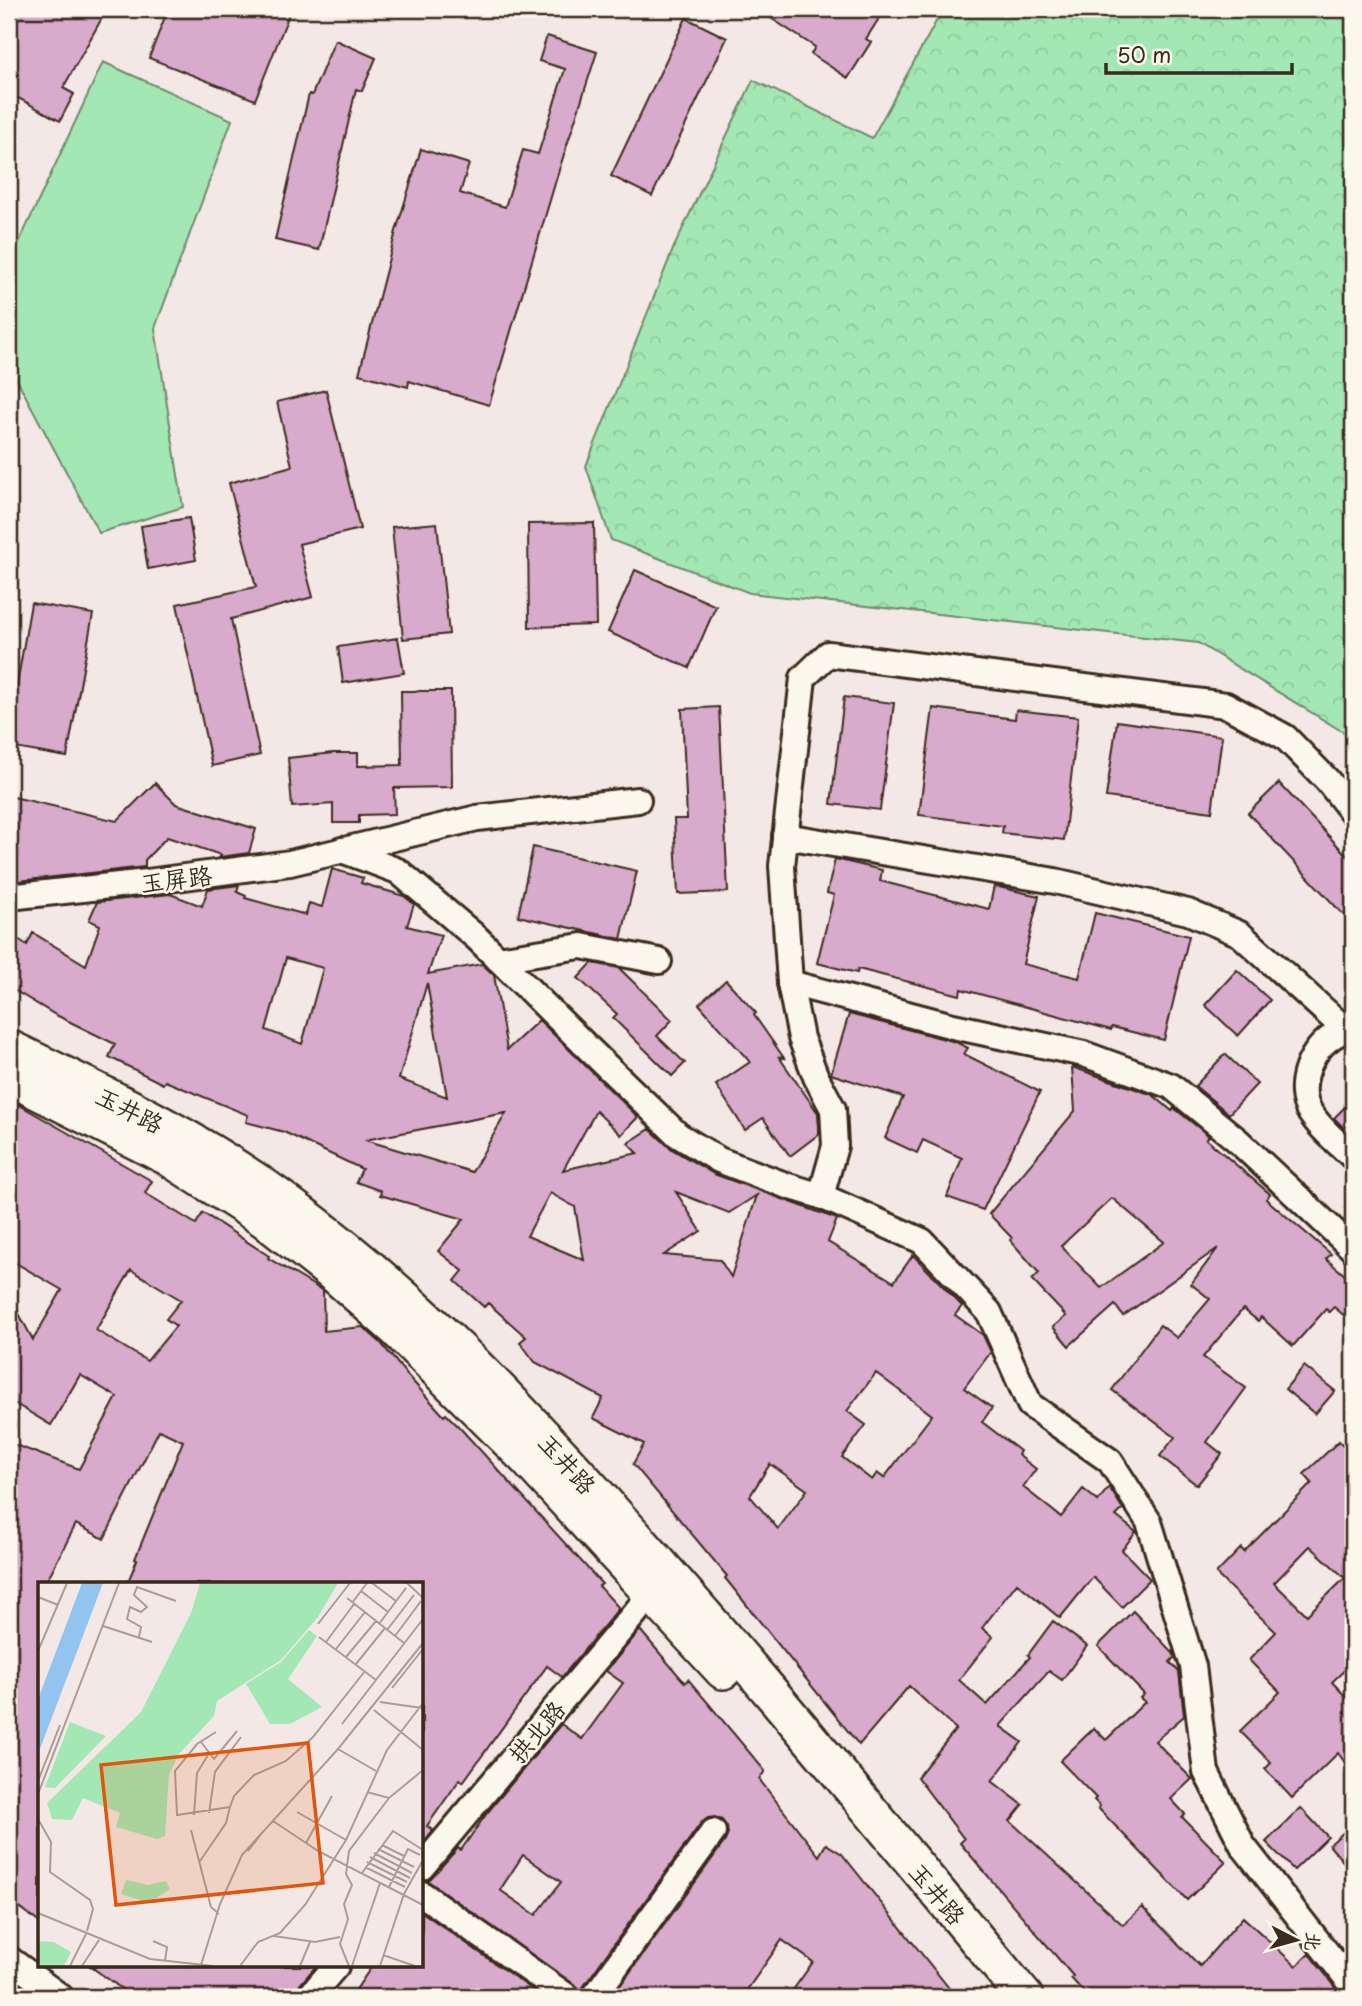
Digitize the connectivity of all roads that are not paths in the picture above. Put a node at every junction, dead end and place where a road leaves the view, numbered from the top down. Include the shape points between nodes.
1 (638, 800) dead end
2 (1353, 813) edge
3 (785, 836) junction
4 (342, 850) junction
5 (9, 897) edge
6 (498, 959) junction
7 (659, 961) dead end
8 (790, 983) junction
9 (1350, 1029) edge
10 (9, 1048) edge
11 (9, 1077) edge
12 (1353, 1157) edge
13 (821, 1196) junction
14 (1353, 1249) edge
15 (651, 1594) junction
16 (713, 1832) dead end
17 (424, 1865) edge
18 (424, 1895) edge
19 (9, 1959) edge
20 (335, 1968) edge
21 (1353, 1986) edge
22 (61, 1997) edge
23 (309, 1997) edge
24 (568, 1997) edge
25 (594, 1997) edge
26 (996, 1997) edge
27 (1025, 1997) edge

1 - 4 street, 玉屏路 via 477,818
2 - 3 street via 1285,737 1226,705 828,653 803,678
3 - 8 street via 782,866
3 - 9 street via 1055,881 1188,912 1241,934
4 - 5 street, 玉屏路 via 290,863
4 - 6 street via 398,871
6 - 7 street via 581,946
6 - 13 street via 678,1135 719,1160
8 - 13 street via 801,1038 833,1109 835,1146
8 - 14 street via 953,1026 1084,1054 1171,1086 1237,1140
9 - 12 street via 1321,1046 1307,1067 1303,1092 1312,1117
10 - 27 street, 玉井路 via 201,1145 286,1201 426,1318 545,1436 703,1612
11 - 15 street, 玉井路 via 169,1158 265,1220 336,1276 527,1459
13 - 21 street via 922,1241 989,1312 1030,1405 1110,1461 1149,1522 1192,1666 1206,1772 1243,1846
15 - 17 street, 拱北路
15 - 26 street, 玉井路 via 712,1658
16 - 25 street
18 - 24 street
19 - 22 street
20 - 23 street

